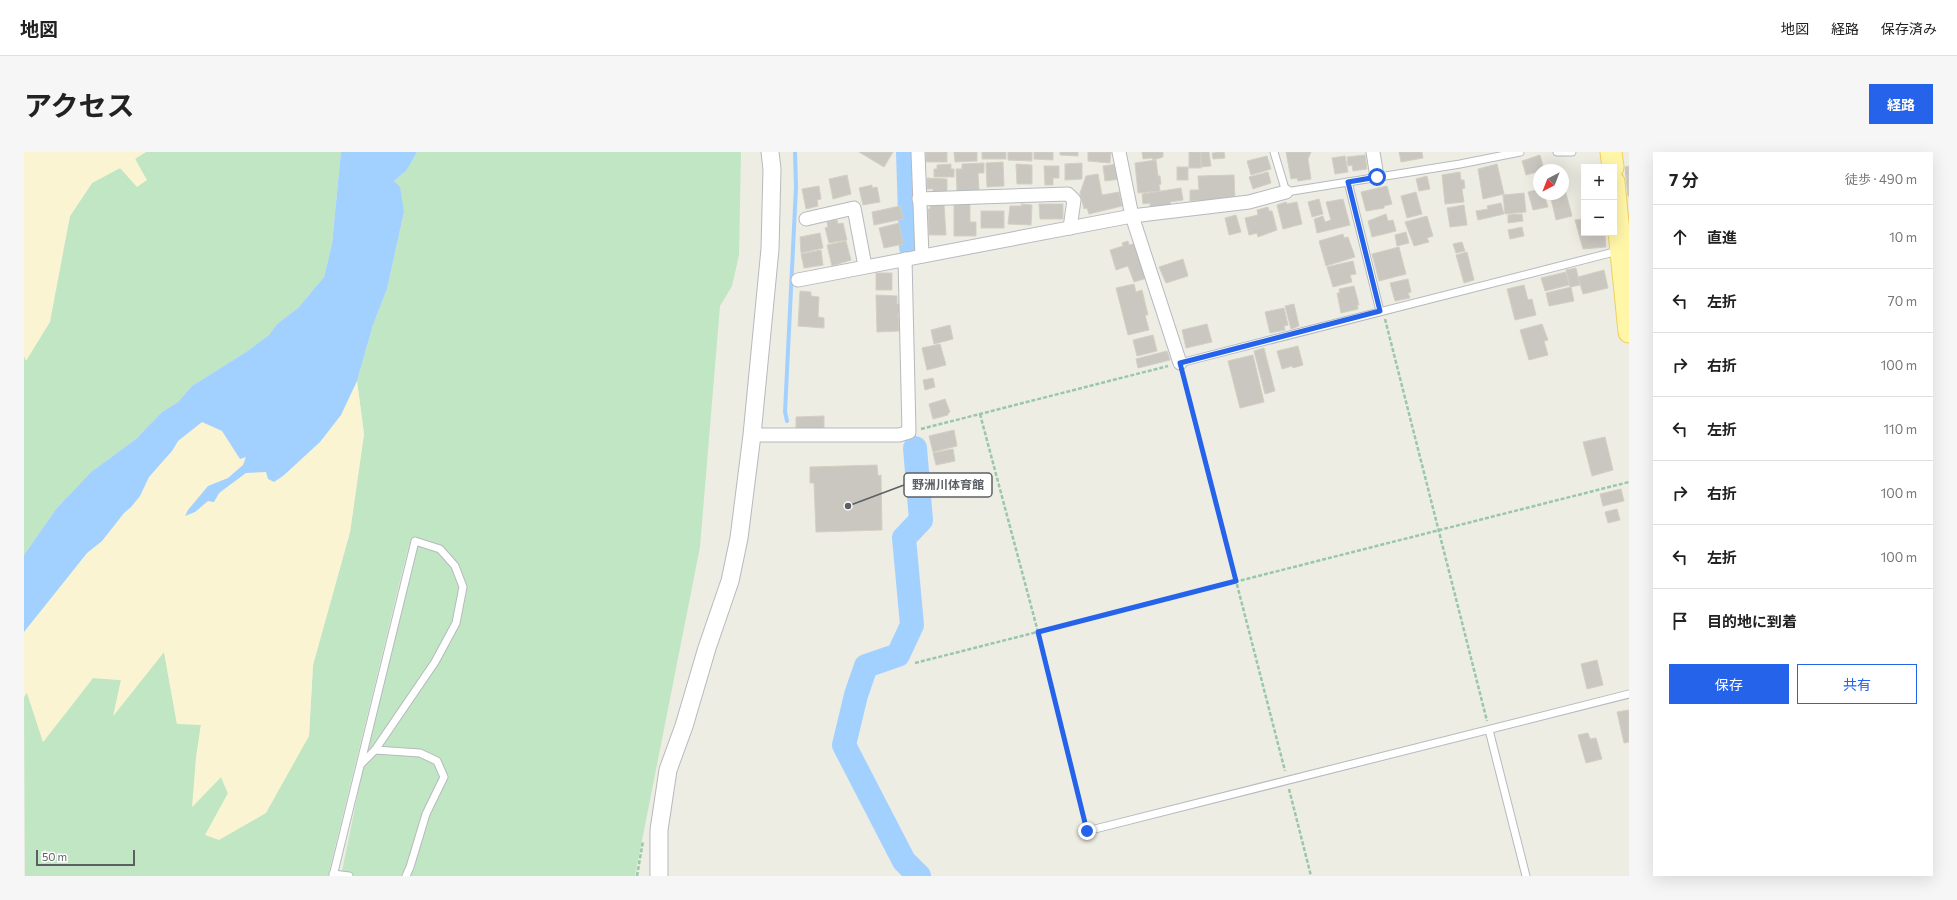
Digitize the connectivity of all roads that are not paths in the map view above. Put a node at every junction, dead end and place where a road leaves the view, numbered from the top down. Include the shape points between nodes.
1 (770, 152) edge
2 (918, 152) edge
3 (1119, 152) edge
4 (1274, 152) edge
5 (1373, 152) edge
6 (1520, 152) edge
7 (1559, 152) edge
8 (1572, 152) edge
9 (1611, 152) edge
10 (1613, 164) edge
11 (1377, 177) junction
12 (1348, 182) junction
13 (1286, 192) junction
14 (919, 199) junction
15 (1616, 200) edge
16 (1132, 216) junction
17 (806, 219) dead end
18 (1070, 228) junction
19 (1621, 250) junction
20 (922, 256) junction
21 (905, 259) junction
22 (865, 266) junction
23 (798, 280) dead end
24 (1382, 311) junction
25 (1629, 332) edge
26 (1180, 363) joint
27 (752, 435) junction
28 (1629, 694) edge
29 (1489, 730) junction
30 (375, 750) junction
31 (361, 764) junction
32 (1087, 831) road end
33 (333, 875) edge
34 (349, 876) edge
35 (406, 876) edge
36 (659, 876) edge
37 (1526, 876) edge

1 - 27 street via 770,249
2 - 14 street
3 - 16 street
4 - 13 lane
5 - 11 street
6 - 11 lane
7 - 8 lane
9 - 10 main road
11 - 12 lane
12 - 13 lane
12 - 24 lane
13 - 16 street via 1249,202
14 - 18 street via 1068,194 1074,200
14 - 20 street
15 - 19 main road
16 - 18 street
16 - 26 street
17 - 22 street via 854,208
18 - 20 street
19 - 24 lane
19 - 25 main road
20 - 21 street
21 - 22 street
21 - 27 street via 909,432 899,435
22 - 23 street
24 - 26 lane
27 - 36 street via 732,574 668,770 659,830
28 - 29 lane
29 - 32 lane
29 - 37 lane
30 - 31 lane
30 - 31 lane via 435,662 456,623 463,587 455,566 440,549 415,541
30 - 35 lane via 420,753 437,761 444,777 426,814
31 - 33 lane
33 - 34 lane

